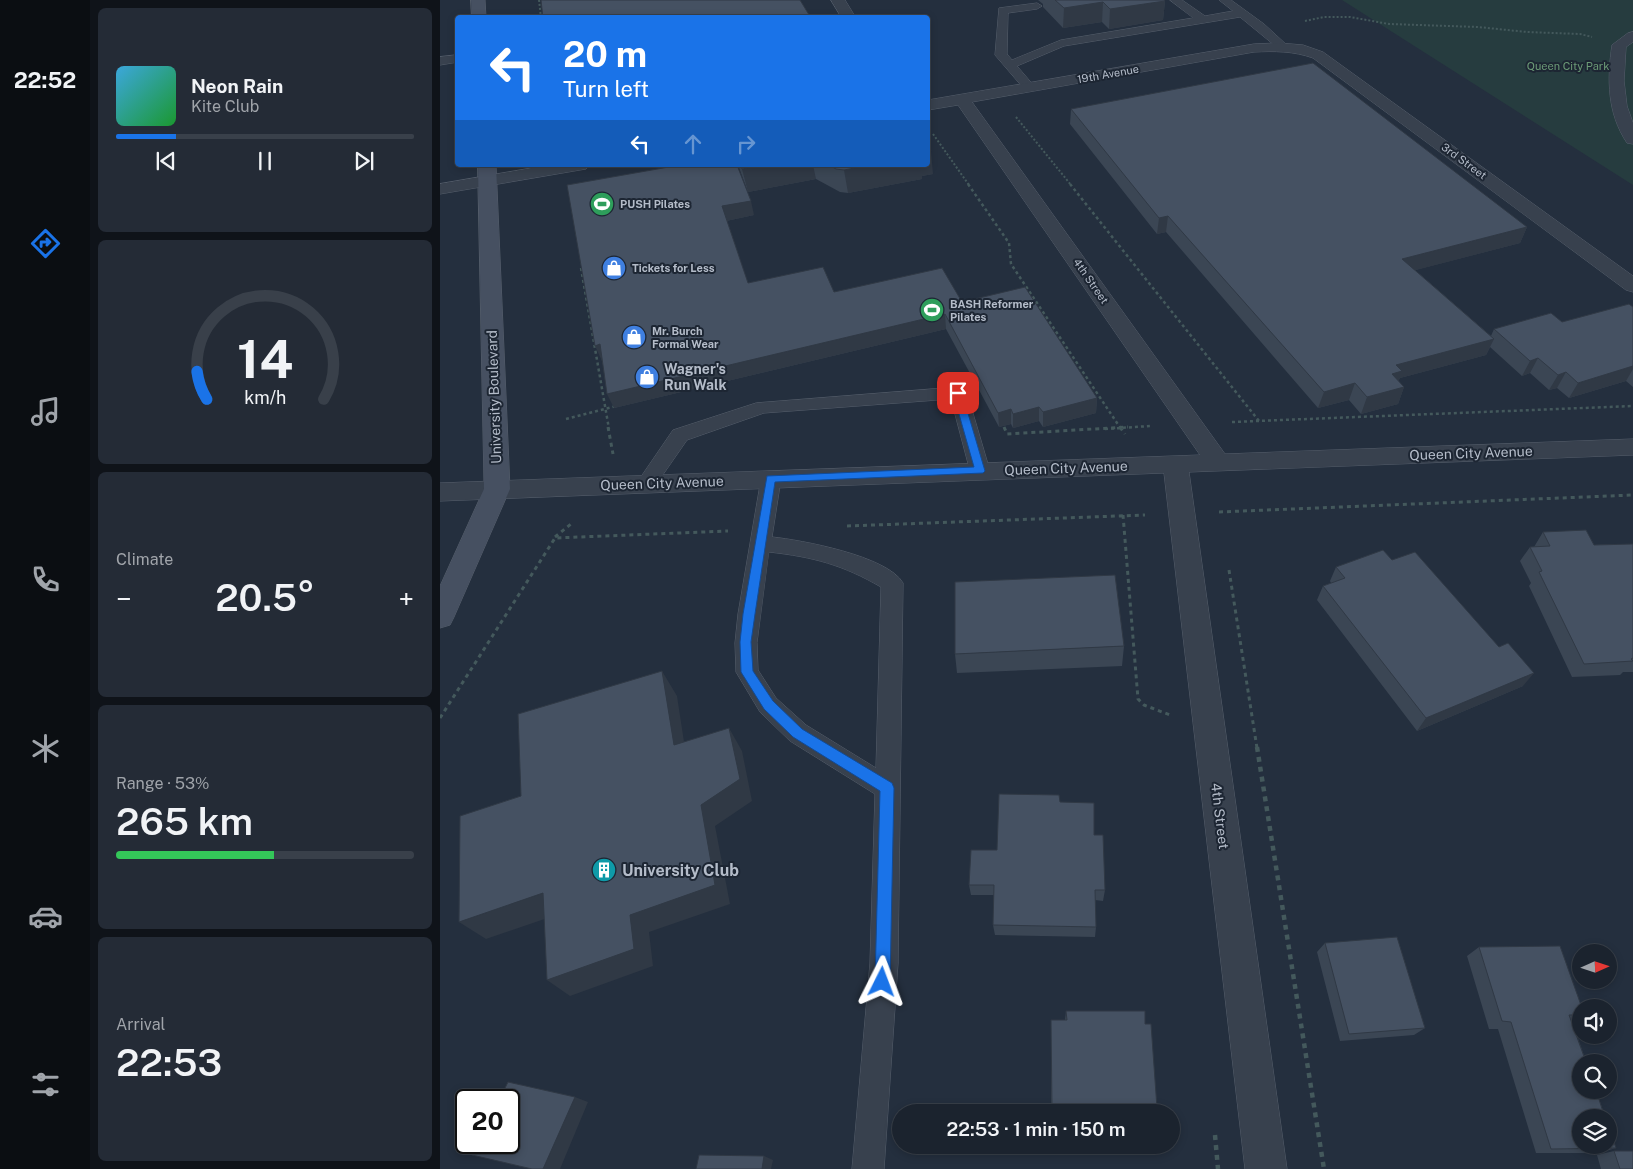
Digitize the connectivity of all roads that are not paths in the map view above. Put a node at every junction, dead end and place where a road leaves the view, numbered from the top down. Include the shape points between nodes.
1 (478, 0) edge
2 (838, 0) edge
3 (1175, 0) edge
4 (1224, 0) edge
5 (1037, 6) dead end
6 (1242, 13) junction
7 (479, 15) edge
8 (847, 15) edge
9 (1202, 20) junction
10 (1633, 36) edge
11 (1292, 48) junction
12 (455, 58) edge
13 (440, 61) edge
14 (1011, 65) junction
15 (1029, 88) junction
16 (962, 99) junction
17 (930, 105) edge
18 (1633, 139) edge
19 (557, 167) edge
20 (488, 173) edge
21 (440, 189) edge
22 (1633, 286) edge
23 (1633, 447) edge
24 (1220, 463) junction
25 (1160, 464) junction
26 (980, 471) junction
27 (771, 479) junction
28 (646, 484) junction
29 (497, 490) junction
30 (440, 492) edge
31 (762, 536) junction
32 (440, 617) edge
33 (887, 788) junction
34 (868, 1169) edge
35 (1266, 1169) edge

1 - 7 main road
2 - 8 street
3 - 9 lane
4 - 6 lane
5 - 14 lane via 1003,10 1001,55
6 - 9 lane
6 - 11 lane
9 - 14 lane via 1061,43
10 - 18 street via 1619,45 1616,68 1621,113
11 - 15 street, 19th Avenue via 1254,48
11 - 22 street, 3rd Street via 1318,55
12 - 13 lane
14 - 15 lane
15 - 16 street, 19th Avenue
16 - 17 street, 19th Avenue
16 - 24 street, 4th Street
19 - 20 street
20 - 21 street
20 - 29 main road, University Boulevard
23 - 24 street, Queen City Avenue
24 - 25 street, Queen City Avenue
25 - 26 street, Queen City Avenue
25 - 35 street, 4th Street via 1182,513
26 - 27 street, Queen City Avenue
26 - 28 lane via 958,393 762,407 680,435
27 - 28 street, Queen City Avenue
27 - 31 lane
28 - 29 street, Queen City Avenue
29 - 30 street, Queen City Avenue
29 - 32 main road, University Boulevard
31 - 33 lane via 746,642 747,672 768,705 798,733
31 - 33 lane via 863,566 892,583
33 - 34 lane via 884,963

